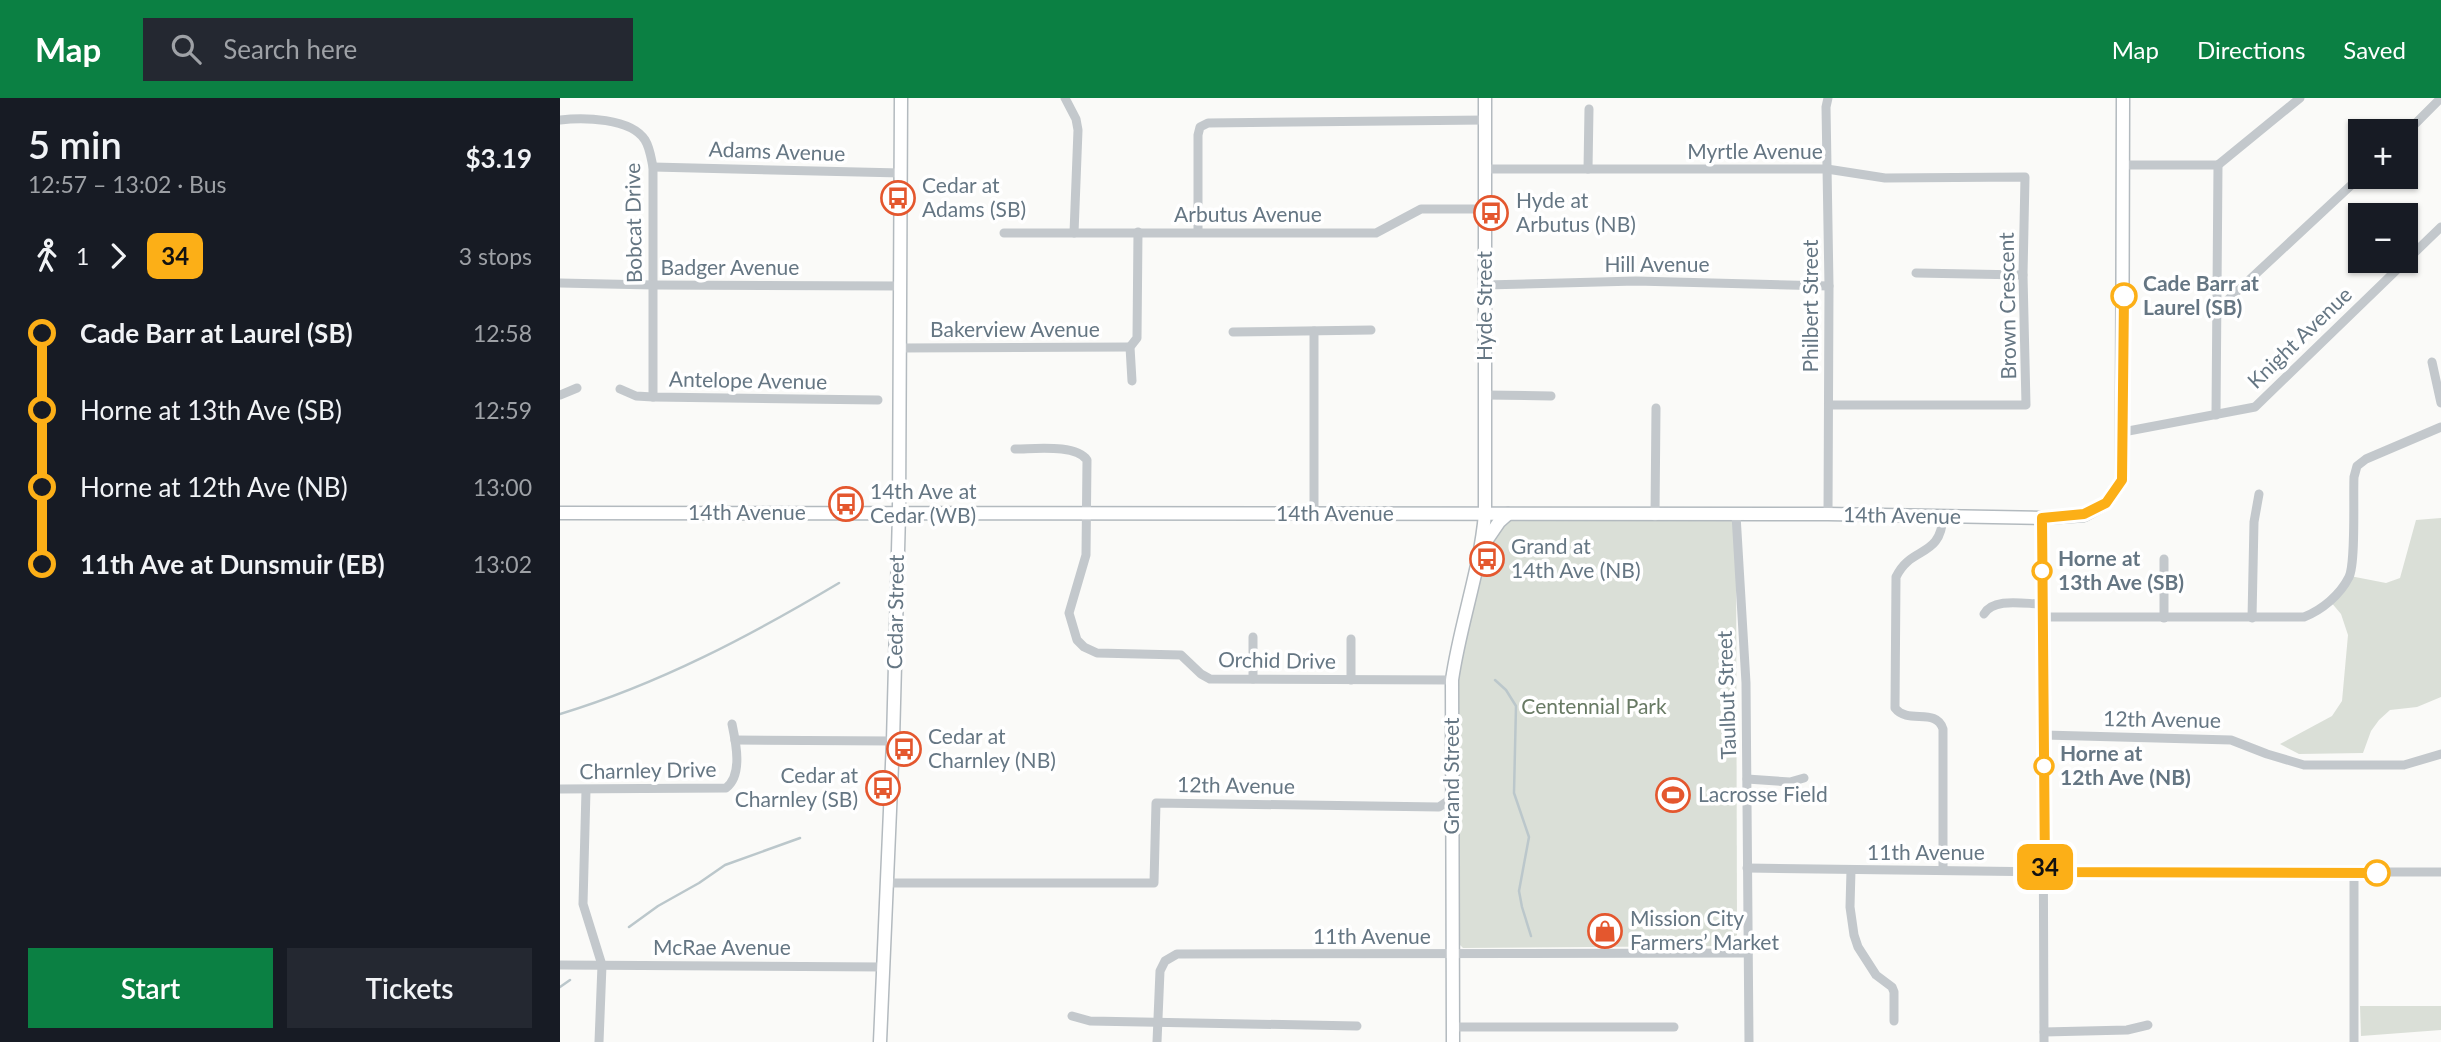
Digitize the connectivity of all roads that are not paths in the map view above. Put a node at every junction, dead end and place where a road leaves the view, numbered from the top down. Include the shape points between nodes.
1 (901, 98) edge
2 (1065, 98) edge
3 (1485, 98) edge
4 (1828, 98) edge
5 (2123, 98) edge
6 (2300, 98) edge
7 (2441, 98) edge
8 (1589, 109) dead end
9 (560, 120) edge
10 (1485, 120) junction
11 (2418, 121) edge
12 (2124, 165) junction
13 (2218, 165) junction
14 (653, 167) junction
15 (1485, 169) junction
16 (1588, 169) junction
17 (1827, 169) junction
18 (901, 173) junction
19 (2025, 177) joint
20 (2348, 188) edge
21 (1485, 209) junction
22 (2441, 227) edge
23 (1138, 232) junction
24 (1198, 232) junction
25 (1004, 233) dead end
26 (1074, 233) junction
27 (1916, 273) dead end
28 (2023, 275) junction
29 (560, 283) edge
30 (653, 285) junction
31 (1485, 285) junction
32 (901, 286) junction
33 (1829, 286) junction
34 (2218, 309) junction
35 (1371, 330) dead end
36 (1314, 331) junction
37 (1233, 332) dead end
38 (1130, 347) junction
39 (901, 348) junction
40 (2432, 362) dead end
41 (1132, 381) dead end
42 (577, 388) dead end
43 (620, 389) dead end
44 (560, 395) edge
45 (1485, 395) junction
46 (1552, 396) dead end
47 (653, 397) junction
48 (878, 400) dead end
49 (2441, 403) edge
50 (1829, 405) junction
51 (1656, 408) dead end
52 (2216, 415) junction
53 (2441, 427) edge
54 (2123, 432) junction
55 (1016, 449) dead end
56 (2259, 494) dead end
57 (560, 513) edge
58 (899, 513) junction
59 (1087, 514) junction
60 (1314, 514) junction
61 (1485, 514) junction
62 (1508, 514) junction
63 (1828, 514) junction
64 (1736, 515) junction
65 (1655, 516) junction
66 (1943, 516) junction
67 (2042, 518) junction
68 (1482, 547) junction
69 (2164, 559) dead end
70 (2042, 604) junction
71 (1984, 614) dead end
72 (2043, 617) junction
73 (2164, 618) junction
74 (2252, 618) junction
75 (1253, 637) dead end
76 (1351, 639) dead end
77 (1253, 679) junction
78 (1351, 680) junction
79 (1452, 680) junction
80 (732, 724) dead end
81 (2044, 735) junction
82 (736, 740) junction
83 (893, 741) junction
84 (2441, 754) edge
85 (1804, 778) dead end
86 (1747, 779) junction
87 (560, 789) edge
88 (586, 790) junction
89 (1451, 799) junction
90 (1747, 869) junction
91 (1944, 869) junction
92 (1852, 870) junction
93 (2045, 872) junction
94 (2441, 872) edge
95 (2354, 873) junction
96 (886, 883) junction
97 (1748, 953) junction
98 (1451, 955) junction
99 (560, 965) edge
100 (602, 965) junction
101 (883, 967) junction
102 (1072, 1016) dead end
103 (1894, 1021) dead end
104 (1157, 1023) junction
105 (2148, 1025) dead end
106 (1357, 1026) dead end
107 (1452, 1027) junction
108 (1674, 1027) dead end
109 (2044, 1037) edge
110 (599, 1042) edge
111 (880, 1042) edge
112 (1157, 1042) edge
113 (1453, 1042) edge
114 (1749, 1042) edge
115 (2354, 1042) edge

1 - 18 street, Cedar Street
2 - 26 street via 1078,130
3 - 10 street, Hyde Street
4 - 17 street, Philbert Street
5 - 12 street
6 - 13 street
7 - 11 street
8 - 16 street
9 - 14 street, Bobcat Drive via 577,117 632,129 644,138
10 - 15 street, Hyde Street
10 - 24 street via 1208,123 1200,127 1198,135
12 - 13 street
12 - 54 street
13 - 34 street
14 - 18 street, Adams Avenue
14 - 30 street, Bobcat Drive
15 - 16 street, Myrtle Avenue
15 - 21 street, Hyde Street
16 - 17 street, Myrtle Avenue
17 - 19 street, Myrtle Avenue via 1885,178
17 - 33 street, Philbert Street
18 - 32 street, Cedar Street
19 - 28 street, Brown Crescent
20 - 34 street
21 - 24 street, Arbutus Avenue via 1421,209 1376,233
21 - 31 street, Hyde Street
22 - 52 street, Knight Avenue via 2255,407
23 - 24 street, Arbutus Avenue
23 - 26 street, Arbutus Avenue
23 - 38 street via 1137,338
25 - 26 street, Arbutus Avenue
27 - 28 street
28 - 50 street, Brown Crescent via 2026,405
29 - 30 street, Badger Avenue
30 - 32 street, Badger Avenue
30 - 47 street, Bobcat Drive
31 - 33 street, Hill Avenue via 1636,281
31 - 45 street, Hyde Street
32 - 39 street, Cedar Street
33 - 50 street, Philbert Street
34 - 52 street
35 - 36 street
36 - 37 street
36 - 60 street
38 - 39 street, Bakerview Avenue
38 - 41 street
39 - 58 street, Cedar Street
40 - 49 street
42 - 44 street
43 - 47 street, Antelope Avenue
45 - 46 street
45 - 61 street, Hyde Street
47 - 48 street, Antelope Avenue
50 - 63 street, Philbert Street
51 - 65 street
52 - 54 street, Knight Avenue
53 - 74 street via 2357,466 2350,576 2330,601 2304,617
54 - 67 street, 14th Avenue via 2122,480 2106,503 2084,514
55 - 59 street, Orchid Drive via 1071,450 1084,456
56 - 74 street
57 - 58 street, 14th Avenue
58 - 59 street, 14th Avenue
58 - 83 street, Cedar Street
59 - 60 street, 14th Avenue
59 - 77 street, Orchid Drive via 1085,561 1069,613 1080,644 1097,653 1177,654 1205,677
60 - 61 street, 14th Avenue
61 - 62 street, 14th Avenue
61 - 68 street, Grand Street
62 - 65 street, 14th Avenue
62 - 68 street
63 - 64 street, 14th Avenue
63 - 66 street, 14th Avenue
64 - 65 street, 14th Avenue
64 - 86 street, Taulbut Street
66 - 67 street, 14th Avenue
66 - 91 street via 1939,539 1901,566 1896,577 1895,708 1906,716 1941,722
67 - 70 street
68 - 79 street, Grand Street
69 - 73 street
70 - 71 street via 1994,605
70 - 72 street
72 - 73 street
72 - 81 street
73 - 74 street
75 - 77 street
76 - 78 street
77 - 78 street, Orchid Drive
78 - 79 street, Orchid Drive
79 - 89 street, Grand Street
80 - 82 street, Charnley Drive
81 - 84 street, 12th Avenue via 2231,740 2304,765 2404,765
81 - 93 street
82 - 83 street, Charnley Drive
82 - 88 street, Charnley Drive via 736,777 726,788
83 - 96 street, Cedar Street
85 - 86 street via 1790,782
86 - 90 street, Taulbut Street
87 - 88 street, Charnley Drive
88 - 100 street via 583,904
89 - 96 street, 12th Avenue via 1439,807 1156,803 1154,883
89 - 98 street, Grand Street
90 - 92 street, 11th Avenue
90 - 97 street, Taulbut Street
91 - 92 street, 11th Avenue
91 - 93 street, 11th Avenue
92 - 103 street via 1854,935 1876,975 1892,987
93 - 95 street, 11th Avenue
93 - 109 street
94 - 95 street, 11th Avenue
95 - 115 street
96 - 101 street, Cedar Street
97 - 98 street, 11th Avenue
97 - 114 street, Taulbut Street
98 - 104 street, 11th Avenue via 1177,954 1165,961 1160,971
98 - 107 street, Grand Street
99 - 100 street, McRae Avenue
100 - 101 street, McRae Avenue
100 - 110 street
101 - 111 street, Cedar Street
102 - 104 street via 1090,1021
104 - 106 street
104 - 112 street
105 - 109 street
107 - 108 street
107 - 113 street, Grand Street

